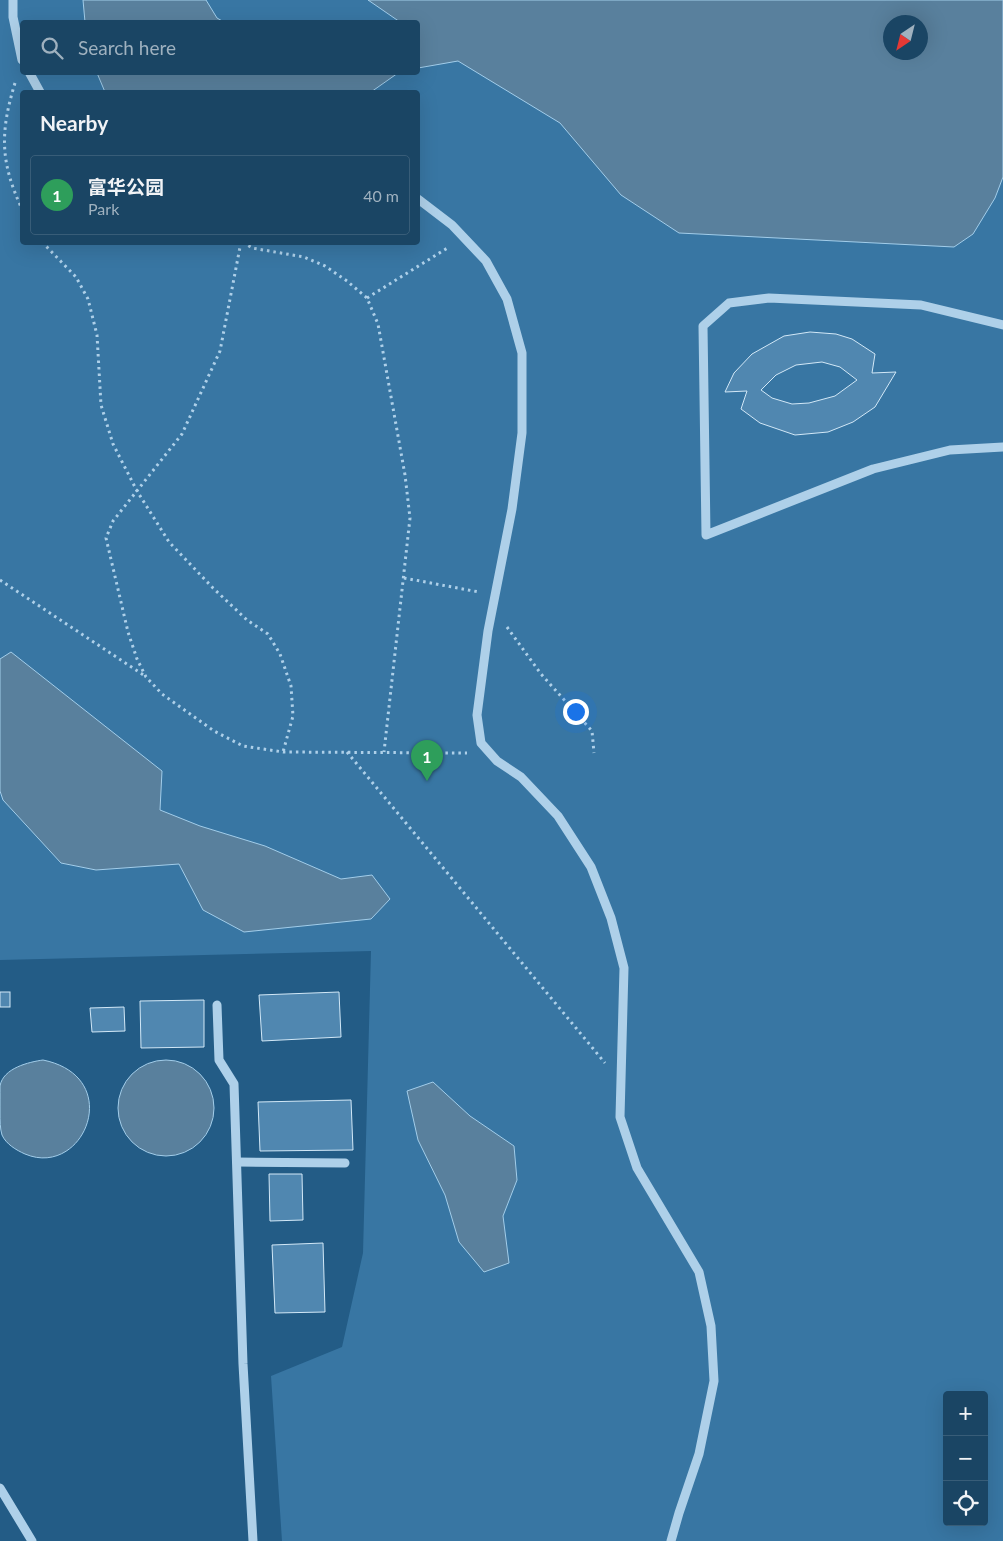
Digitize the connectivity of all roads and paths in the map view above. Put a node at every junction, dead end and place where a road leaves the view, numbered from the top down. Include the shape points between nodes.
1 (13, 0) edge
2 (20, 50) edge
3 (31, 75) edge
4 (16, 80) dead end
5 (39, 90) edge
6 (420, 200) edge
7 (20, 204) edge
8 (464, 237) junction
9 (45, 245) edge
10 (241, 245) edge
11 (247, 245) edge
12 (367, 298) junction
13 (1003, 325) edge
14 (1003, 448) edge
15 (137, 491) junction
16 (404, 578) junction
17 (0, 580) edge
18 (495, 596) junction
19 (493, 608) junction
20 (146, 677) junction
21 (283, 752) junction
22 (347, 752) junction
23 (384, 752) junction
24 (490, 753) junction
25 (594, 753) dead end
26 (217, 1005) dead end
27 (621, 1083) junction
28 (237, 1162) junction
29 (345, 1163) dead end
30 (0, 1488) edge
31 (32, 1541) edge
32 (252, 1541) edge
33 (671, 1541) edge

1 - 2 street
3 - 5 street
4 - 7 path via 1,130 5,166
6 - 8 street
8 - 12 path
8 - 18 street via 486,260 507,299 522,353 522,433 512,509
9 - 15 path via 76,277 88,299 97,335 101,405 113,444
10 - 15 path via 220,351 182,434
11 - 12 path via 304,257 325,266
12 - 16 path via 378,324 406,483 410,518
13 - 14 street via 921,305 769,298 729,303 703,326 706,534 873,469 950,450
15 - 20 path via 113,521 106,538 128,632
15 - 21 path via 169,542 240,614 268,634 280,654 291,686 293,716
16 - 18 path
16 - 23 path
17 - 20 path
18 - 19 street
19 - 24 street via 477,715 481,743
19 - 25 path via 541,674 592,731
20 - 21 path via 162,694 214,731 243,746
21 - 22 path
22 - 23 path
22 - 27 path
23 - 24 path
24 - 27 street via 521,777 558,816 591,867 611,918 624,968
26 - 28 street via 219,1060 234,1084
27 - 33 street via 620,1117 637,1168 699,1272 712,1326 714,1381 699,1454
28 - 29 street
28 - 32 street
30 - 31 street

